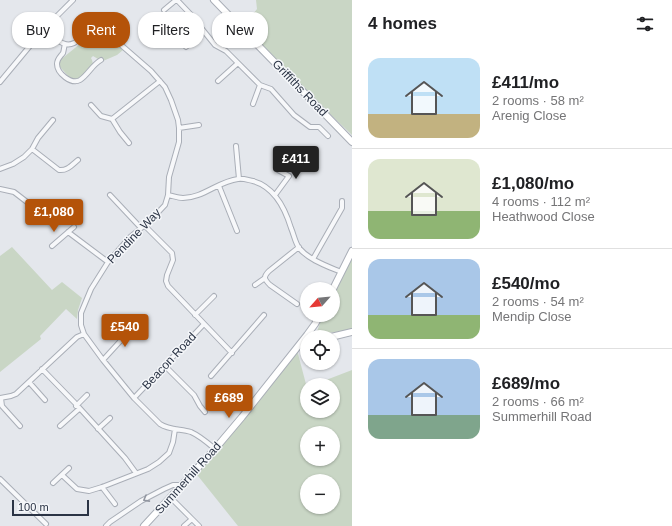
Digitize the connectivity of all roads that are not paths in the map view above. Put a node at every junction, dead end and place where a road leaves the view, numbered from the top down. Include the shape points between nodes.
1 (73, 0) edge
2 (177, 0) edge
3 (214, 0) edge
4 (164, 10) dead end
5 (61, 12) edge
6 (188, 12) edge
7 (204, 31) edge
8 (72, 43) edge
9 (65, 44) joint
10 (28, 48) edge
11 (126, 48) edge
12 (101, 60) dead end
13 (238, 63) junction
14 (160, 81) junction
15 (218, 81) dead end
16 (0, 82) edge
17 (260, 85) junction
18 (253, 104) dead end
19 (91, 105) dead end
20 (112, 119) junction
21 (53, 120) dead end
22 (199, 125) dead end
23 (179, 128) junction
24 (328, 136) dead end
25 (352, 142) edge
26 (129, 143) dead end
27 (236, 146) dead end
28 (32, 149) junction
29 (78, 160) dead end
30 (0, 169) edge
31 (278, 170) dead end
32 (239, 179) junction
33 (219, 186) junction
34 (0, 189) edge
35 (110, 195) dead end
36 (168, 195) junction
37 (275, 195) junction
38 (342, 201) dead end
39 (40, 212) dead end
40 (74, 227) dead end
41 (143, 227) junction
42 (237, 231) dead end
43 (68, 232) junction
44 (52, 246) dead end
45 (299, 247) junction
46 (352, 251) edge
47 (313, 259) junction
48 (108, 262) junction
49 (341, 272) junction
50 (265, 278) junction
51 (336, 282) edge
52 (255, 285) dead end
53 (214, 296) dead end
54 (297, 304) dead end
55 (195, 315) junction
56 (264, 315) dead end
57 (204, 324) junction
58 (135, 325) dead end
59 (352, 332) edge
60 (84, 334) junction
61 (340, 335) edge
62 (300, 347) edge
63 (232, 353) junction
64 (103, 360) junction
65 (165, 366) junction
66 (42, 369) junction
67 (211, 376) dead end
68 (28, 382) junction
69 (87, 395) dead end
70 (0, 398) edge
71 (134, 398) junction
72 (45, 400) dead end
73 (78, 407) junction
74 (205, 412) dead end
75 (110, 418) dead end
76 (20, 426) dead end
77 (60, 426) dead end
78 (98, 429) junction
79 (175, 429) junction
80 (215, 449) junction
81 (69, 468) dead end
82 (136, 473) junction
83 (62, 475) junction
84 (0, 479) edge
85 (53, 483) dead end
86 (182, 485) junction
87 (102, 487) junction
88 (171, 498) junction
89 (115, 504) dead end
90 (192, 519) junction
91 (46, 524) dead end
92 (106, 526) edge
93 (144, 526) edge
94 (184, 526) edge
95 (199, 526) edge

1 - 5 street
2 - 4 street
2 - 6 street
3 - 25 street, Griffiths Road
7 - 13 street via 215,45 226,51
8 - 9 street
9 - 12 street via 57,65 68,80 81,80
10 - 16 street
11 - 14 street, Pendine Way
13 - 15 street
13 - 17 street
14 - 20 street
14 - 23 street, Pendine Way via 172,100
17 - 18 street
17 - 24 street via 271,89 310,127 318,127
19 - 20 street via 101,116
20 - 26 street
21 - 28 street
22 - 23 street
23 - 36 street, Pendine Way via 179,142 169,177
27 - 32 street
28 - 29 street via 59,170 69,168
28 - 30 street via 13,164
31 - 37 street via 289,176
32 - 33 street
32 - 37 street via 262,184
33 - 36 street via 183,198
33 - 42 street
34 - 39 street via 14,192
35 - 41 street
36 - 41 street, Pendine Way via 165,205
37 - 45 street via 285,210
38 - 47 street via 342,208
40 - 43 street
41 - 48 street, Pendine Way via 130,237
41 - 55 street via 172,253 173,260 166,275 168,286
43 - 44 street
43 - 48 street
45 - 47 street
45 - 50 street via 269,271
46 - 49 street
47 - 49 street
48 - 60 street, Pendine Way via 91,289 81,313
49 - 51 street
50 - 52 street
50 - 54 street via 266,282
53 - 55 street
55 - 57 street
56 - 63 street
57 - 63 street
57 - 65 street, Beacon Road
58 - 64 street
59 - 61 street
60 - 64 street, Pendine Way
60 - 66 street via 77,337
62 - 80 street, Summerhill Road
63 - 67 street
64 - 71 street, Pendine Way
65 - 71 street, Beacon Road
65 - 74 street via 194,395
66 - 68 street
66 - 73 street
68 - 70 street via 16,394
68 - 72 street
69 - 73 street
70 - 76 street via 2,406
71 - 79 street, Pendine Way via 160,424
73 - 77 street
73 - 78 street
75 - 78 street
78 - 82 street
79 - 80 street, Pendine Way via 191,432
79 - 82 street via 169,453 154,466
80 - 86 street, Summerhill Road
81 - 83 street
82 - 87 street
83 - 85 street
83 - 87 street via 77,489 89,491
84 - 91 street
86 - 88 street, Summerhill Road
86 -> 92 street via 173,485 141,501
87 - 89 street
88 - 90 street
88 - 93 street, Summerhill Road
90 - 94 street
90 - 95 street

